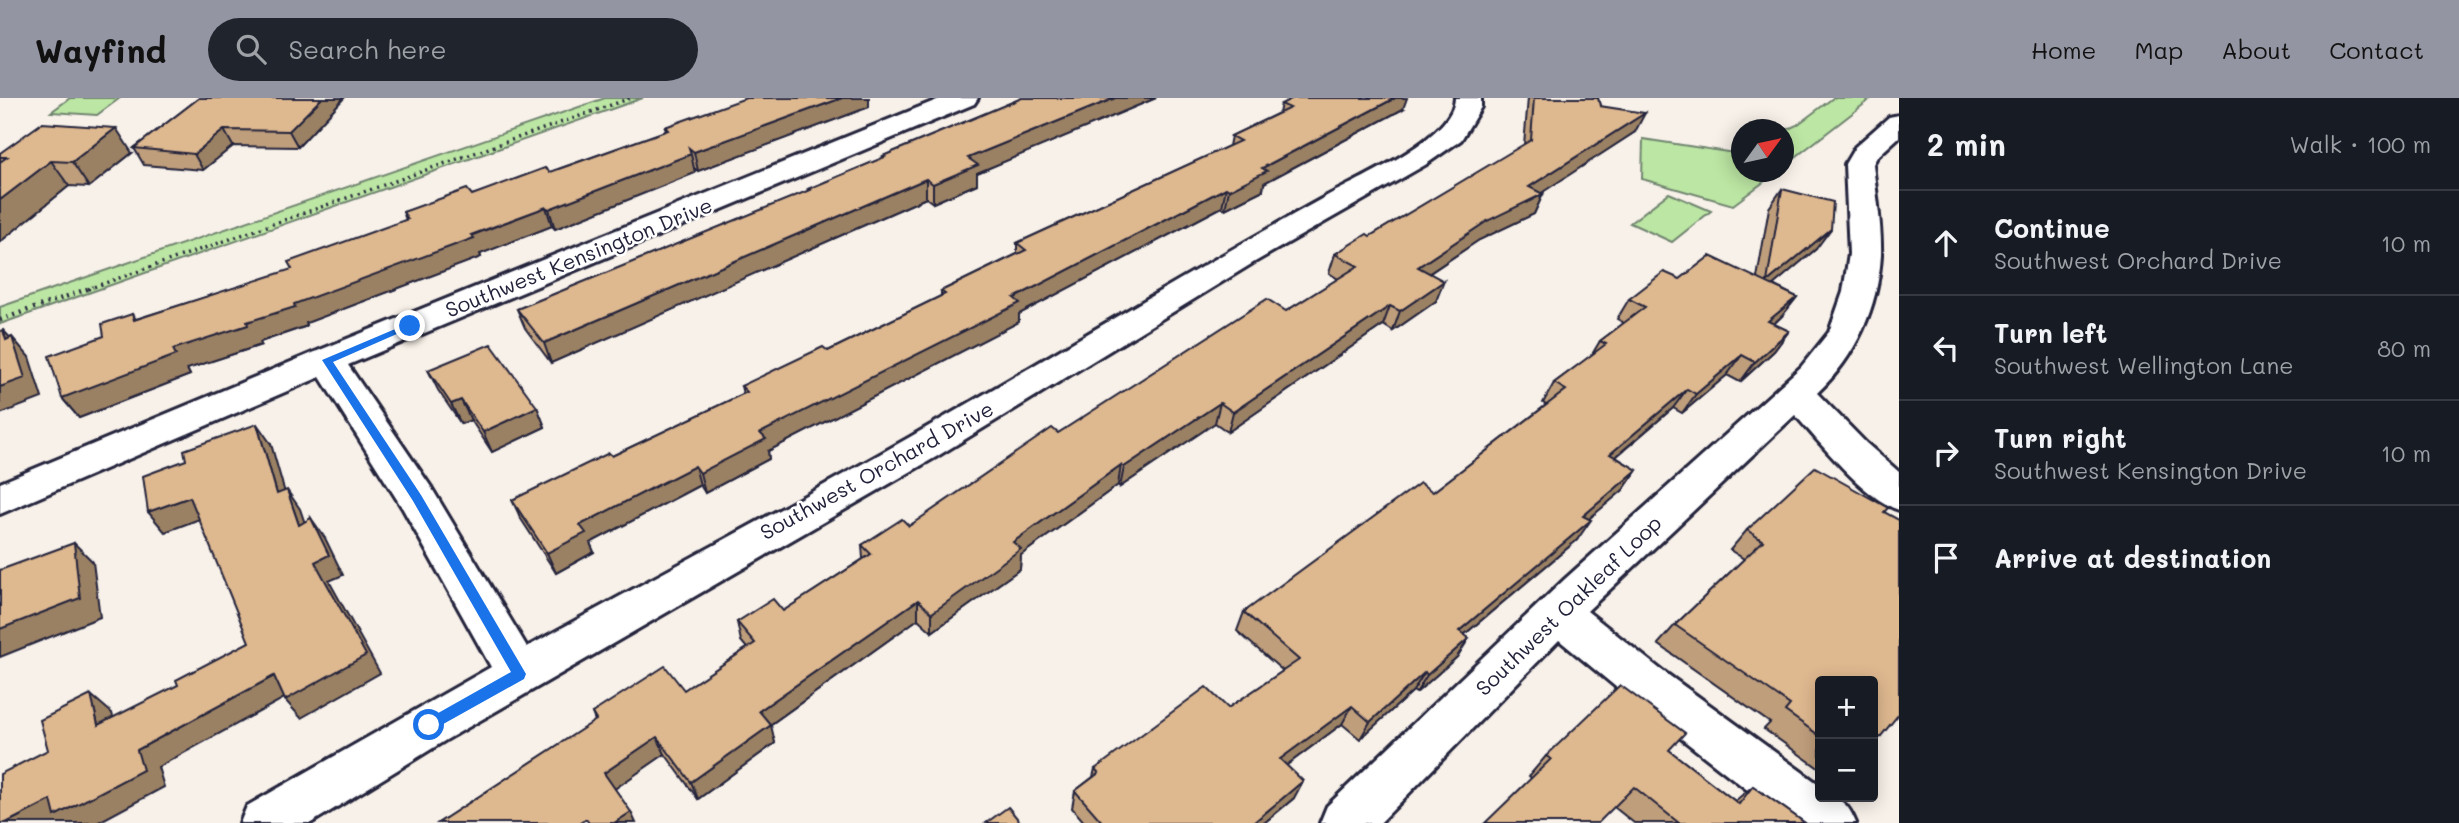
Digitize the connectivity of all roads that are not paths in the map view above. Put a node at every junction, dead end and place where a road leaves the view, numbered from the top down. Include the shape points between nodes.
1 (965, 98) edge
2 (1468, 98) edge
3 (1899, 123) edge
4 (327, 360) junction
5 (1797, 394) junction
6 (1899, 495) edge
7 (0, 499) edge
8 (1558, 613) junction
9 (519, 674) junction
10 (265, 823) edge
11 (1345, 823) edge
12 (1831, 823) edge

1 - 4 street, Southwest Kensington Drive
2 - 9 street, Southwest Orchard Drive via 1468,107 1451,134 1415,159 1242,256 923,447
3 - 5 street, Southwest Oakleaf Loop via 1859,164 1865,254 1845,335
4 - 7 street, Southwest Kensington Drive
4 - 9 street via 417,498
5 - 6 street
5 - 8 street, Southwest Oakleaf Loop
8 - 11 street, Southwest Oakleaf Loop
8 - 12 street
9 - 10 street, Southwest Orchard Drive

